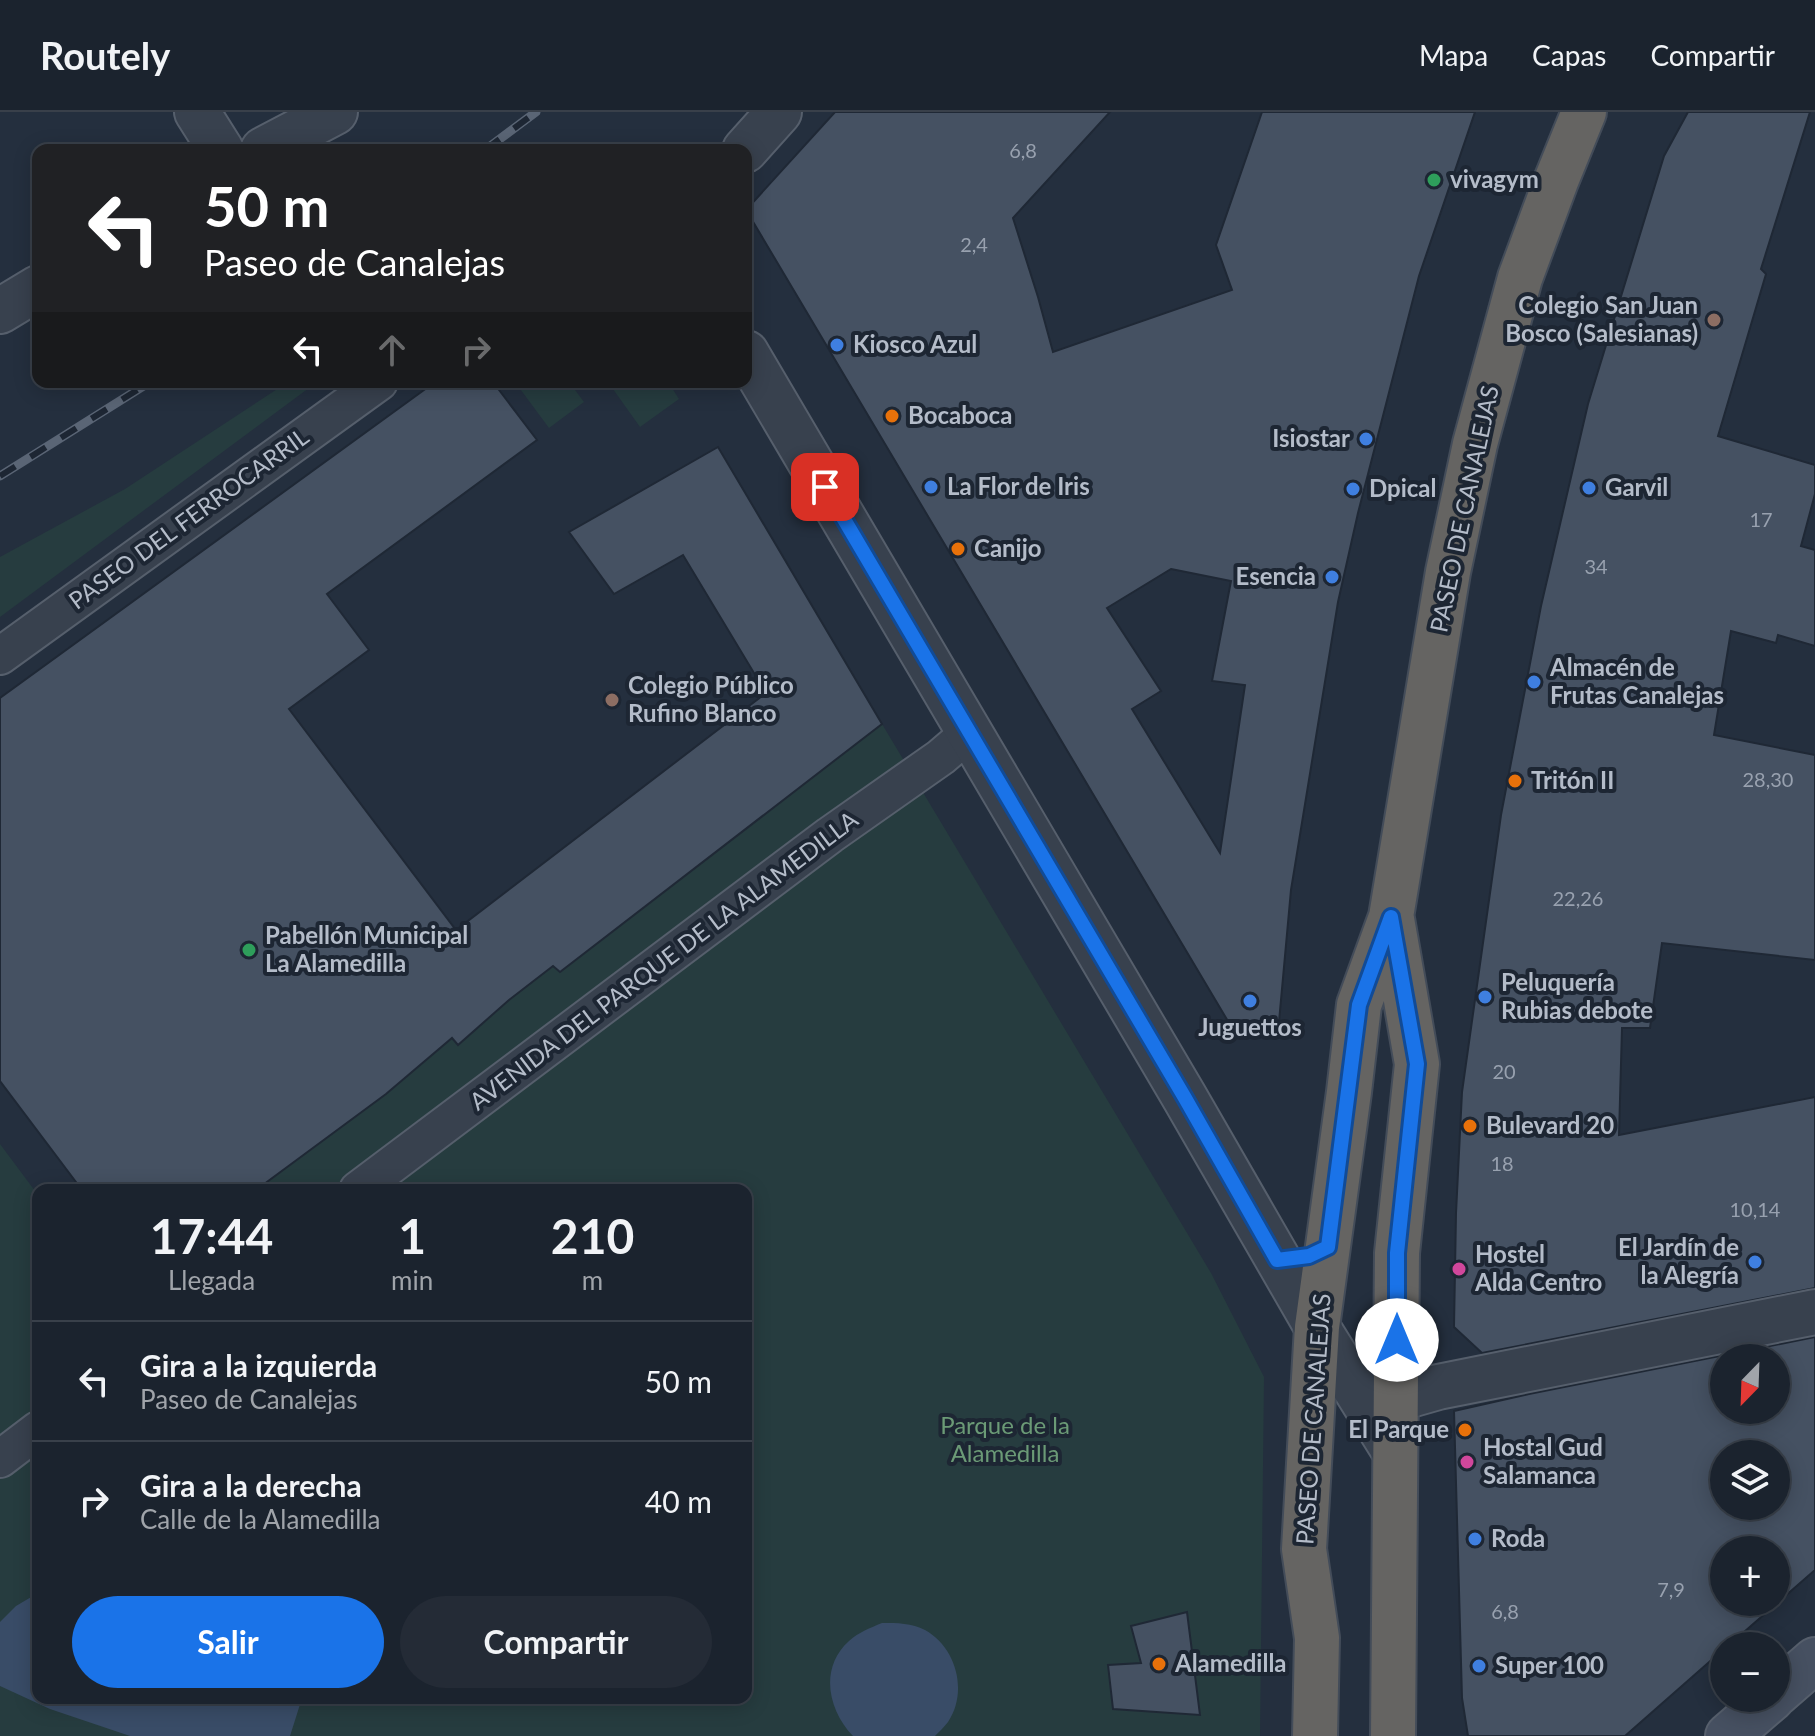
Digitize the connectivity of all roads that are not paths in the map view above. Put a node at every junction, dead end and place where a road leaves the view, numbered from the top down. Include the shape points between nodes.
1 (197, 112) edge
2 (335, 112) edge
3 (779, 112) edge
4 (1584, 112) edge
5 (217, 144) edge
6 (274, 144) edge
7 (750, 144) edge
8 (32, 292) edge
9 (0, 311) edge
10 (752, 363) edge
11 (371, 388) edge
12 (0, 656) edge
13 (969, 733) junction
14 (1391, 917) junction
15 (366, 1184) edge
16 (1328, 1247) junction
17 (1277, 1260) junction
18 (1815, 1312) edge
19 (1317, 1327) junction
20 (1396, 1399) junction
21 (32, 1435) edge
22 (1395, 1452) junction
23 (0, 1459) edge
24 (1815, 1660) edge
25 (1790, 1682) edge
26 (1756, 1712) edge
27 (1315, 1736) edge
28 (1393, 1736) edge
29 (1728, 1736) edge

1 - 5 street
2 - 6 street
3 - 7 street
4 - 14 highway, PASEO DE CANALEJAS via 1520,278 1475,444 1448,572
8 - 9 street
10 - 13 street
11 - 12 street, PASEO DEL FERROCARRIL
13 - 15 street, AVENIDA DEL PARQUE DE LA ALAMEDILLA
13 - 17 street
14 - 16 highway, PASEO DE CANALEJAS via 1359,1005
14 - 20 highway, PASEO DE CANALEJAS via 1417,1064 1397,1253
16 - 17 street via 1309,1256
16 - 19 highway, PASEO DE CANALEJAS
17 - 19 street
18 - 20 street
19 - 22 street
19 - 27 highway, PASEO DE CANALEJAS via 1304,1549 1317,1638
20 - 22 highway, PASEO DE CANALEJAS
21 - 23 street
22 - 28 highway, PASEO DE CANALEJAS
24 - 25 main road
26 - 29 main road

